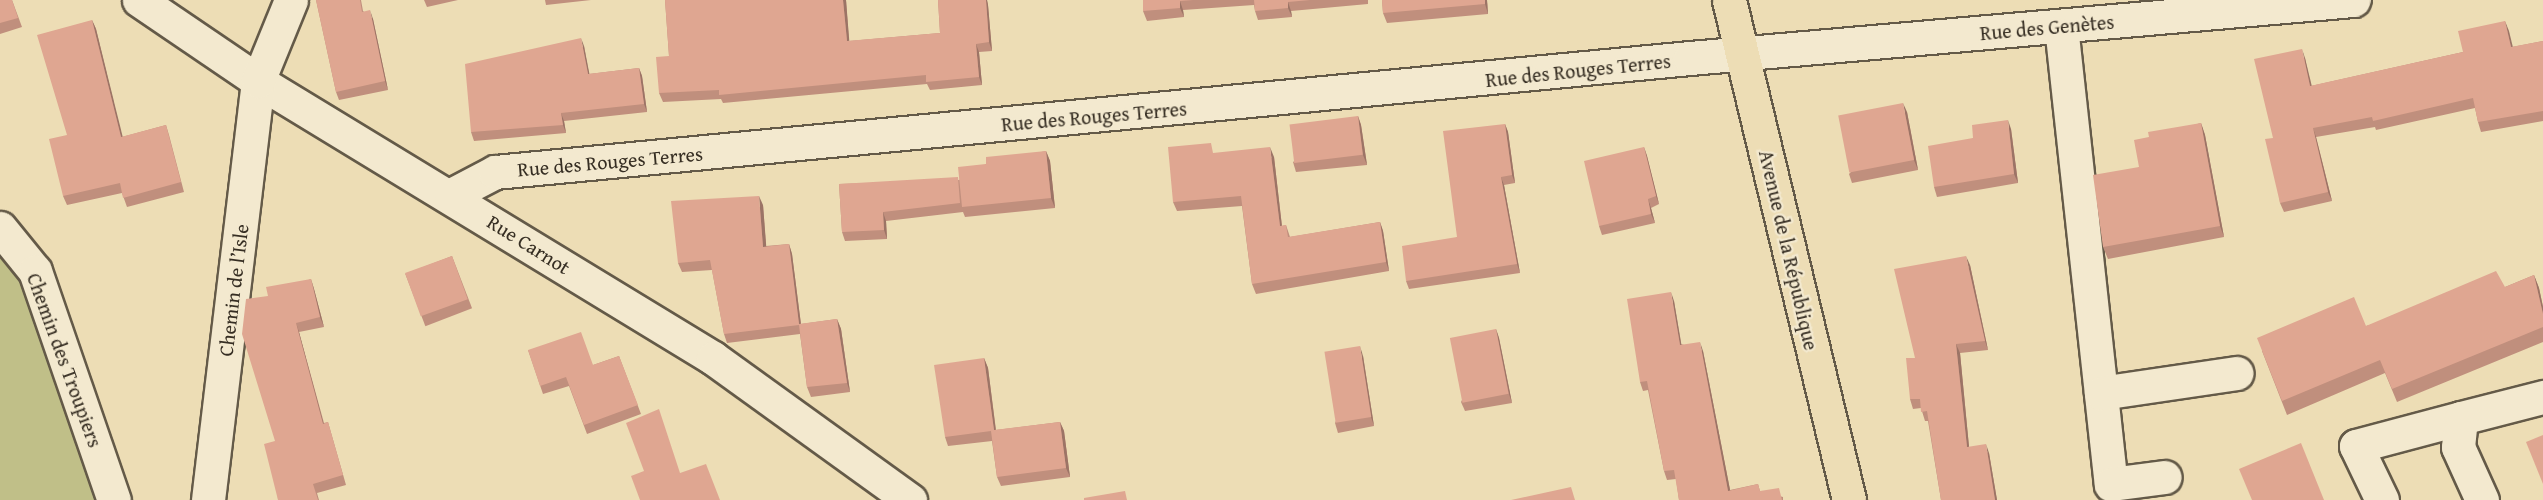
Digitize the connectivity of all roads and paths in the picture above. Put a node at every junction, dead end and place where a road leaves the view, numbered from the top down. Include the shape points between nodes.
1 (139, 0) edge
2 (291, 0) edge
3 (1729, 0) edge
4 (2353, 0) edge
5 (2061, 26) junction
6 (1742, 54) junction
7 (258, 81) junction
8 (451, 195) junction
9 (0, 228) edge
10 (2237, 373) dead end
11 (2101, 393) junction
12 (2543, 397) edge
13 (2461, 418) junction
14 (2165, 477) dead end
15 (114, 500) edge
16 (208, 500) edge
17 (910, 500) edge
18 (1849, 500) edge
19 (2382, 500) edge
20 (2482, 500) edge

1 - 7 street, Rue Carnot
2 - 7 street, Chemin de l’Isle
3 - 6 main road, Avenue de la République
4 - 5 street, Rue des Genètes
5 - 6 street, Rue des Genètes
5 - 11 street
6 - 8 street, Rue des Rouges Terres via 495,172
6 - 18 main road, Avenue de la République
7 - 8 street, Rue Carnot
7 - 16 street, Chemin de l’Isle
8 - 17 street, Rue Carnot via 713,358
9 - 15 street, Chemin des Troupiers via 35,271
10 - 11 street
11 - 14 street via 2111,484
12 - 13 street
13 - 19 street via 2356,446
13 - 20 street via 2458,447

